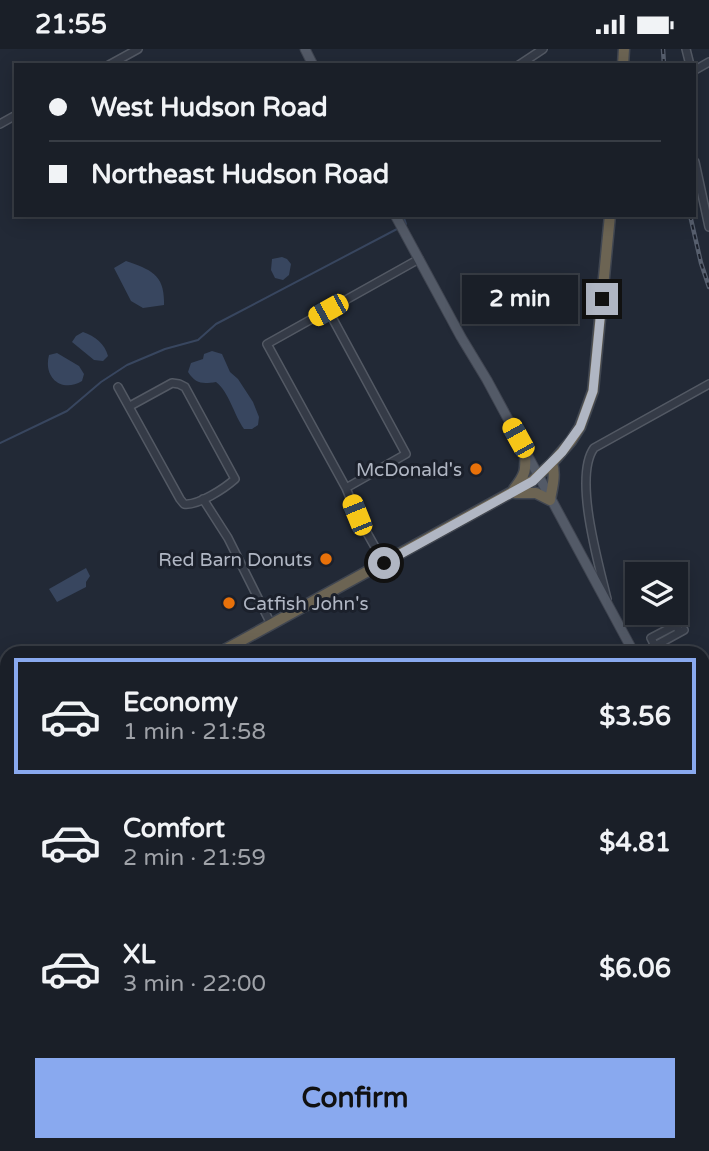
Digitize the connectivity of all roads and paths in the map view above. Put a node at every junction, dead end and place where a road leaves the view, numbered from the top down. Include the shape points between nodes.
1 (138, 49) edge
2 (543, 49) edge
3 (113, 63) edge
4 (522, 63) edge
5 (696, 167) edge
6 (396, 217) edge
7 (610, 217) edge
8 (709, 227) edge
9 (419, 260) junction
10 (328, 310) junction
11 (709, 384) edge
12 (118, 387) dead end
13 (130, 406) junction
14 (525, 452) junction
15 (552, 463) junction
16 (538, 476) junction
17 (346, 488) junction
18 (510, 494) junction
19 (204, 499) junction
20 (550, 500) junction
21 (594, 542) junction
22 (581, 555) junction
23 (384, 563) junction
24 (608, 604) junction
25 (271, 624) junction
26 (682, 631) dead end
27 (232, 646) edge
28 (630, 646) edge
29 (655, 646) edge

1 - 3 street
2 - 4 street
5 - 8 street
6 - 9 main road
7 - 15 highway via 593,391 580,427
9 - 10 street
9 - 14 main road
10 - 17 street via 406,454
10 - 17 street via 267,344
11 - 21 street via 594,448 587,472
12 - 13 street
13 - 19 street via 180,499 190,505
13 - 19 street via 172,383 185,387 235,479
14 - 16 main road
14 - 18 highway via 524,477
15 - 16 highway
15 - 20 highway
16 - 18 highway
16 - 20 main road
17 - 23 street
18 - 20 highway via 536,493
18 - 23 highway
19 - 25 street
20 - 22 main road
21 - 22 street via 592,551
21 - 24 street
22 - 24 main road
23 - 25 highway
24 - 28 main road
25 - 27 highway
26 - 29 street

